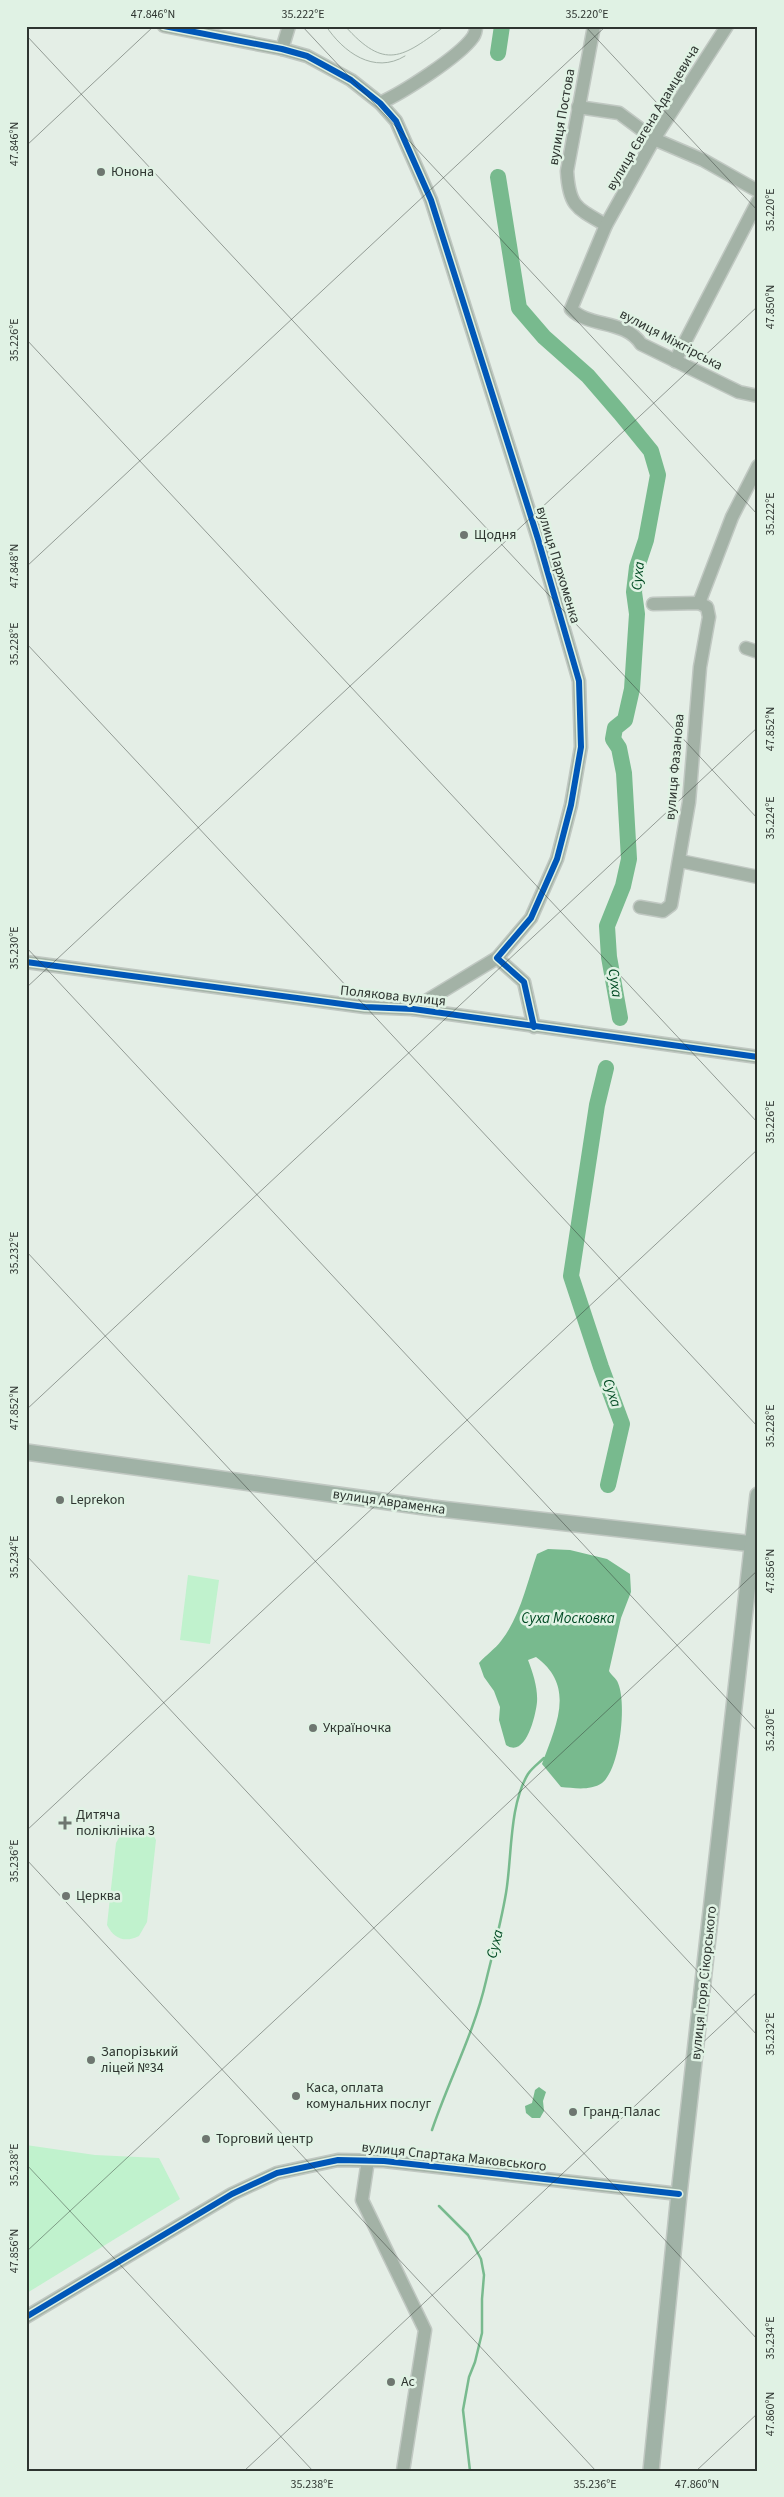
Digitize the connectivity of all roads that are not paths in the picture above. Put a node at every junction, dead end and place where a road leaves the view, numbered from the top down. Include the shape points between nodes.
1 (164, 26) edge
2 (288, 26) edge
3 (476, 26) edge
4 (594, 26) edge
5 (727, 26) edge
6 (282, 49) junction
7 (380, 103) junction
8 (578, 107) junction
9 (654, 139) junction
10 (758, 192) edge
11 (758, 201) edge
12 (606, 225) junction
13 (571, 309) joint
14 (675, 361) junction
15 (758, 396) edge
16 (758, 466) edge
17 (699, 603) junction
18 (653, 604) dead end
19 (680, 861) junction
20 (758, 877) edge
21 (640, 908) dead end
22 (497, 958) junction
23 (26, 962) edge
24 (412, 1010) junction
25 (534, 1027) junction
26 (758, 1057) edge
27 (26, 1452) edge
28 (758, 1496) edge
29 (754, 1544) junction
30 (368, 2160) junction
31 (679, 2194) junction
32 (26, 2317) edge
33 (403, 2471) edge
34 (651, 2471) edge

1 - 6 street, вулиця Пархоменка
2 - 6 street
3 - 7 street via 474,36 464,47 401,94
4 - 8 street, вулиця Постова
5 - 9 street, вулиця Євгена Адамцевича
6 - 7 street, вулиця Пархоменка via 328,66
7 - 22 street, вулиця Пархоменка via 396,121 431,200 538,539 579,681 581,747 557,859 531,918
8 - 9 street via 619,113
8 - 12 street, вулиця Постова via 567,171 568,194 583,212
9 - 10 street via 703,160
9 - 12 street, вулиця Євгена Адамцевича
11 - 14 street
12 - 13 street, вулиця Євгена Адамцевича
13 - 14 street, вулиця Міжгірська via 577,315 635,334 641,344
14 - 15 street, вулиця Міжгірська via 739,392
16 - 17 street via 732,517
17 - 18 street
17 - 19 street, вулиця Фазанова via 707,607 709,617 700,667 689,802
19 - 20 street
19 - 21 street, вулиця Фазанова via 668,909
22 - 24 street, Полякова вулиця
22 - 25 street via 524,982
23 - 24 street, Полякова вулиця via 365,1007
24 - 25 street, Полякова вулиця
25 - 26 street, Полякова вулиця
27 - 29 main road, вулиця Авраменка via 432,1508
28 - 29 main road, вулиця Ігоря Сікорського
29 - 31 main road, вулиця Ігоря Сікорського
30 - 31 street, вулиця Спартака Маковського
30 - 32 street, вулиця Спартака Маковського via 329,2162 278,2173 262,2180 232,2194
30 - 33 street via 362,2200 425,2330
31 - 34 main road, вулиця Ігоря Сікорського

